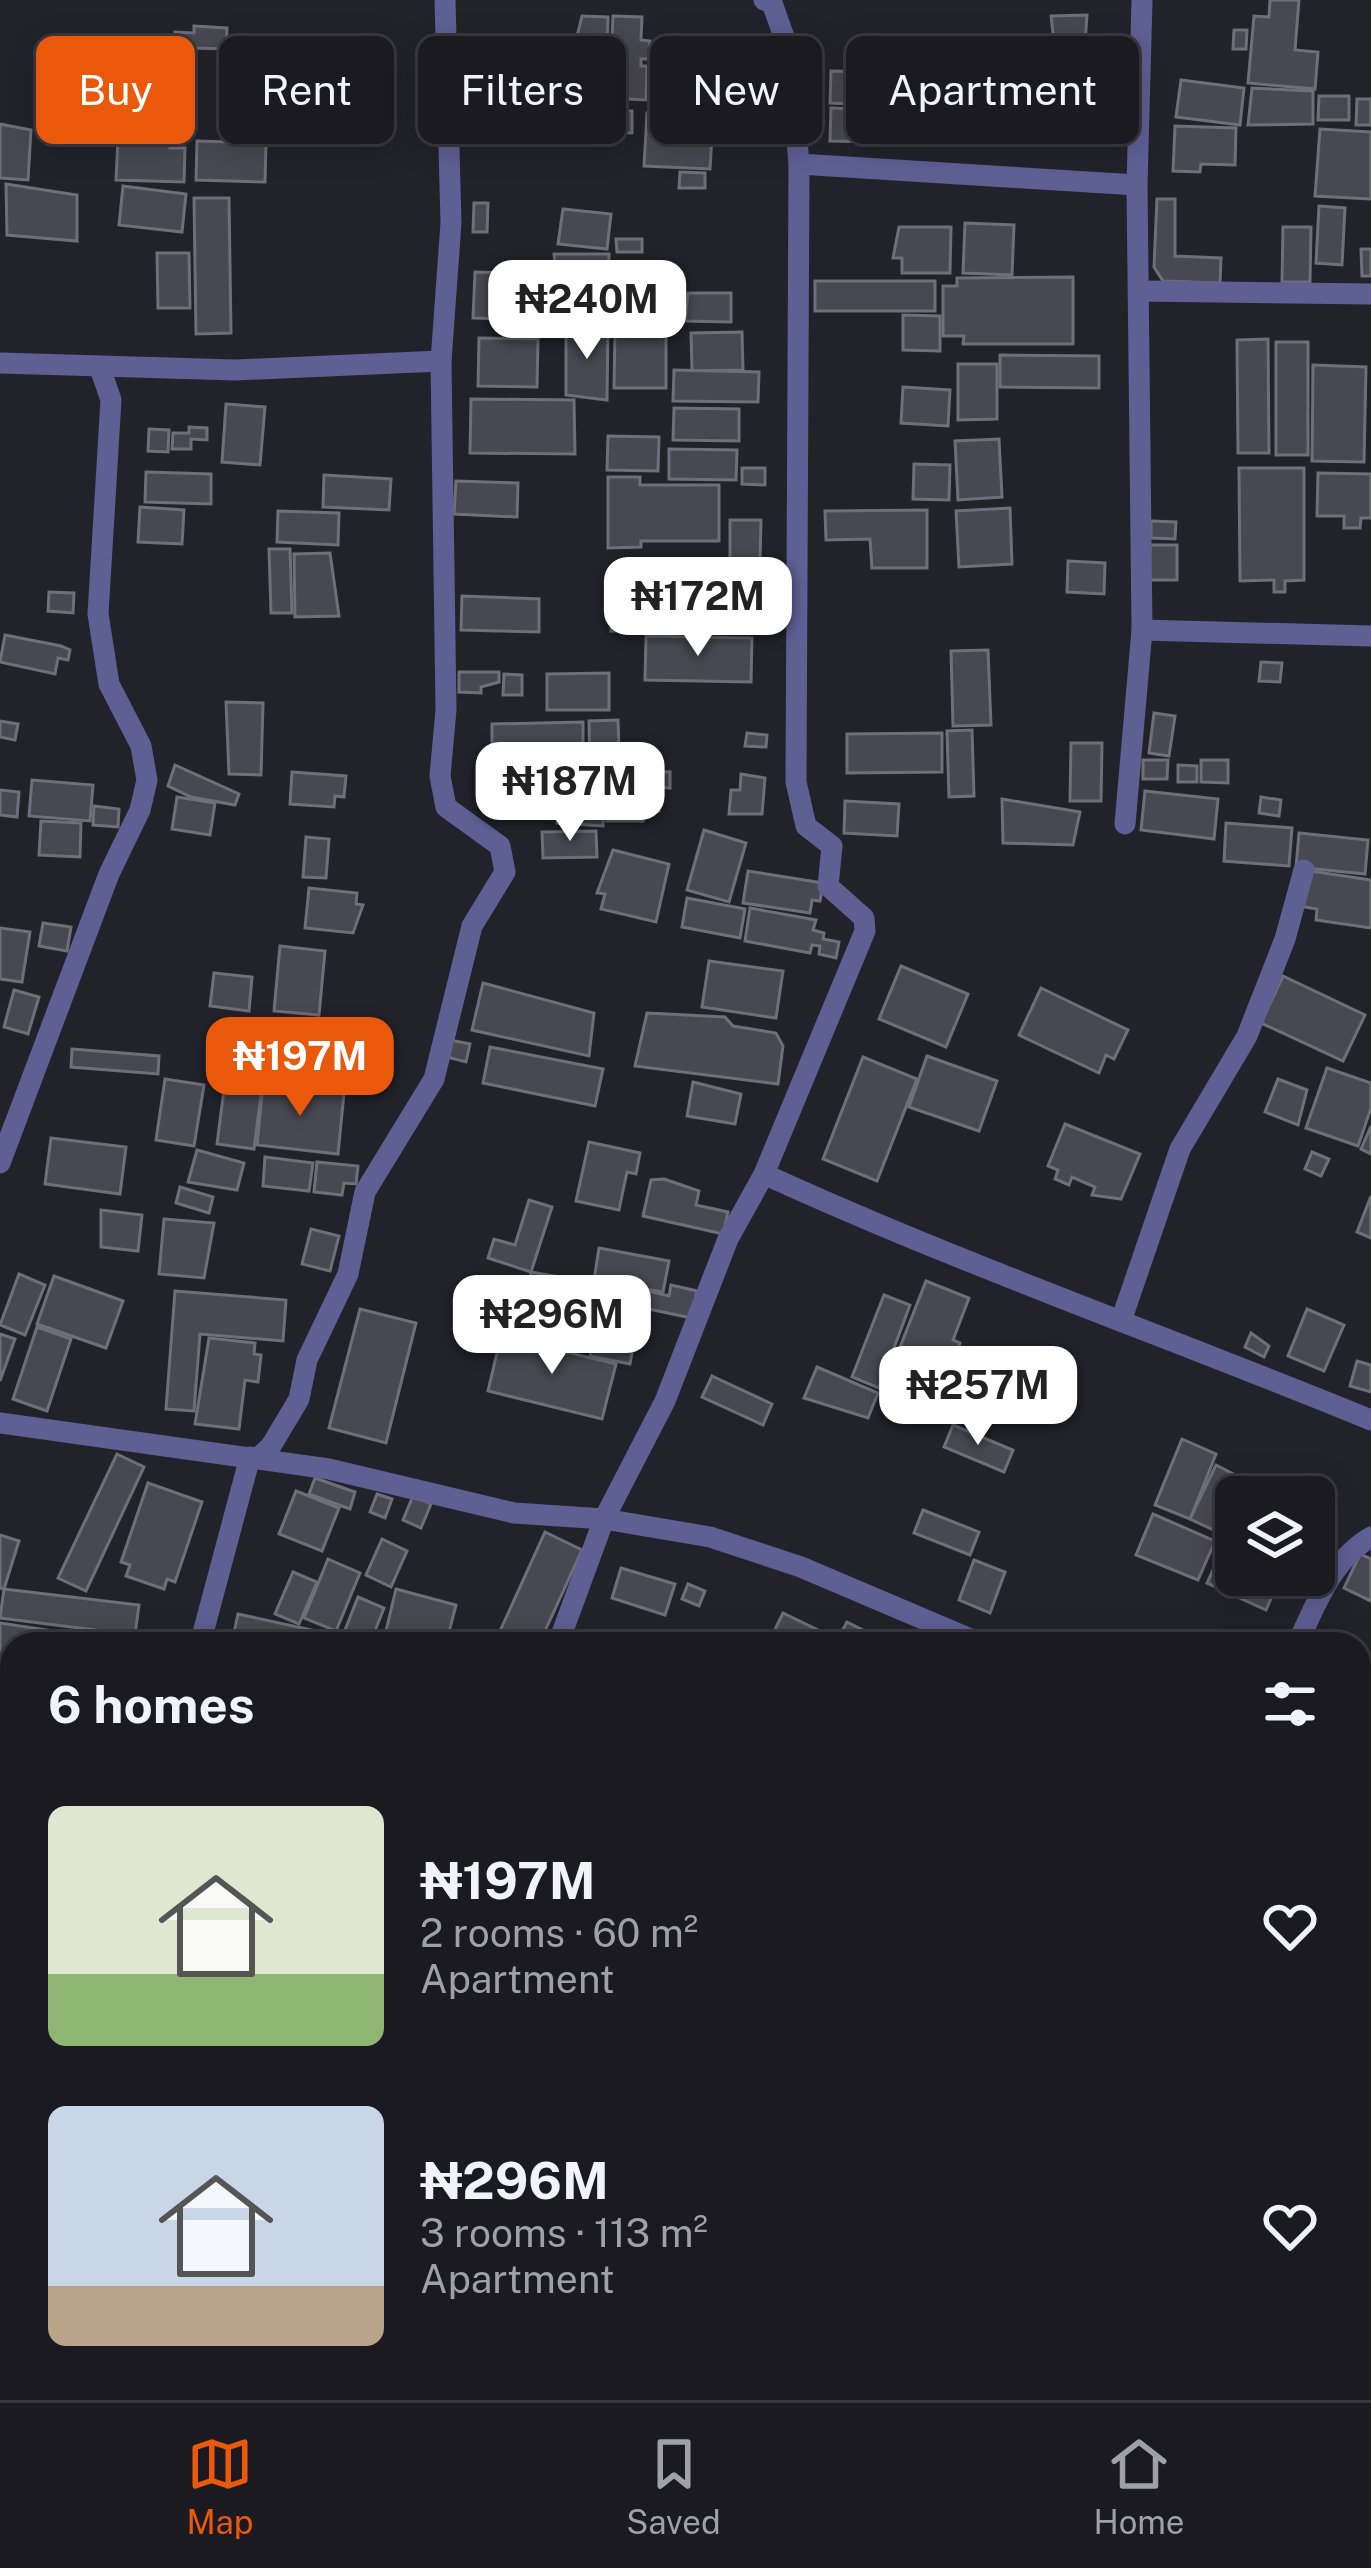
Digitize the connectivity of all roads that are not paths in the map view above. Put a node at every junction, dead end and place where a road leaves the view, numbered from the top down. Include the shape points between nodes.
1 (446, 0) edge
2 (1142, 0) edge
3 (769, 1) edge
4 (800, 164) junction
5 (1137, 185) junction
6 (1142, 291) junction
7 (1371, 294) edge
8 (441, 362) junction
9 (0, 363) edge
10 (100, 368) junction
11 (137, 368) junction
12 (112, 400) junction
13 (1142, 630) junction
14 (1371, 636) edge
15 (1125, 824) dead end
16 (1304, 870) dead end
17 (0, 1163) edge
18 (764, 1174) junction
19 (1121, 1321) junction
20 (1371, 1420) edge
21 (0, 1423) edge
22 (254, 1457) junction
23 (604, 1519) junction
24 (1371, 1538) edge
25 (203, 1632) edge
26 (562, 1632) edge
27 (949, 1632) edge
28 (1303, 1632) edge

1 - 8 street via 451,223
2 - 5 street
3 - 4 street via 789,51
4 - 5 street
4 - 18 street via 796,782 806,826 832,846 828,886 864,918 865,931
5 - 6 street
6 - 7 street
6 - 13 street
8 - 11 street
8 - 22 street via 442,796 456,817 500,846 505,872 472,926 434,1079 364,1192 348,1274 307,1360 299,1399 272,1446
9 - 10 street
10 - 11 street
10 - 12 street
11 - 12 street
12 - 17 street via 98,614 109,684 142,746 146,780
13 - 14 street
13 - 15 street
16 - 19 street via 1247,1036 1180,1149
18 - 19 street
18 - 23 street
19 - 20 street
21 - 22 street
22 - 23 street via 514,1513
22 - 25 street
23 - 26 street
23 - 27 street via 710,1537
24 - 28 street via 1318,1596

